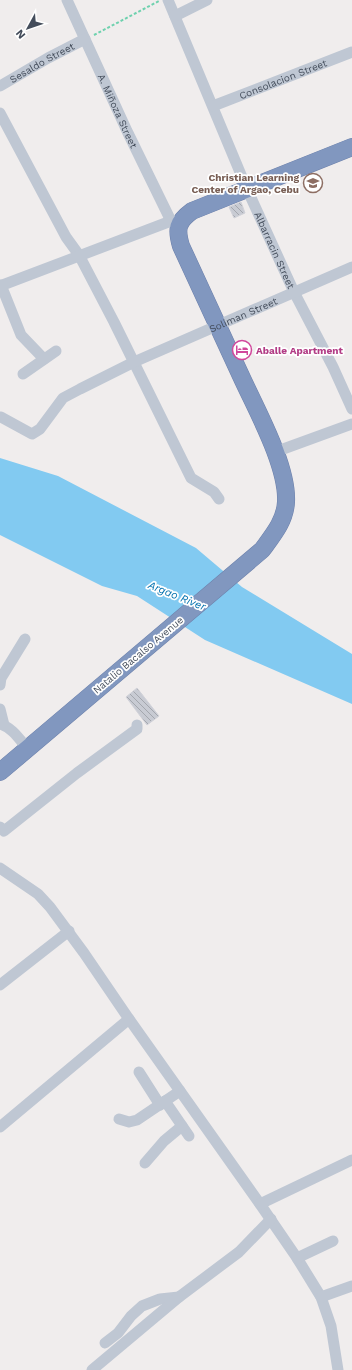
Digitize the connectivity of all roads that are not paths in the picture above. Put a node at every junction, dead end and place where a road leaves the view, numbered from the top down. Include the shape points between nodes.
1 (67, 0) edge
2 (168, 0) edge
3 (207, 0) edge
4 (175, 16) junction
5 (85, 39) junction
6 (352, 52) edge
7 (0, 86) edge
8 (213, 106) junction
9 (0, 113) edge
10 (352, 147) edge
11 (247, 189) junction
12 (175, 223) junction
13 (79, 255) junction
14 (352, 266) edge
15 (0, 286) edge
16 (294, 292) junction
17 (217, 326) junction
18 (56, 351) dead end
19 (44, 359) junction
20 (134, 362) junction
21 (23, 374) dead end
22 (352, 409) edge
23 (1, 417) edge
24 (352, 424) edge
25 (275, 452) junction
26 (219, 499) dead end
27 (25, 639) dead end
28 (0, 685) edge
29 (0, 709) edge
30 (2, 725) edge
31 (137, 725) dead end
32 (27, 748) junction
33 (0, 772) edge
34 (0, 827) edge
35 (0, 868) edge
36 (69, 931) junction
37 (0, 984) edge
38 (129, 1019) junction
39 (139, 1072) dead end
40 (180, 1091) junction
41 (163, 1103) junction
42 (119, 1119) dead end
43 (182, 1126) junction
44 (0, 1127) edge
45 (189, 1136) dead end
46 (352, 1160) edge
47 (144, 1163) dead end
48 (260, 1204) junction
49 (271, 1219) junction
50 (333, 1241) dead end
51 (297, 1258) junction
52 (352, 1286) edge
53 (179, 1297) junction
54 (321, 1298) junction
55 (105, 1343) dead end
56 (92, 1370) edge
57 (338, 1370) edge

1 - 5 street, A. Miñoza Street
2 - 4 street, Albarracin Street
3 - 4 street
4 - 8 street, Albarracin Street
5 - 7 street, Sesaldo Street
5 - 12 street, A. Miñoza Street
6 - 8 street, Consolacion Street
8 - 11 street, Albarracin Street
9 - 13 street via 66,237
10 - 11 highway
11 - 12 highway via 192,211
11 - 16 street, Albarracin Street
12 - 13 street
12 - 17 highway, Natalio Bacalso Avenue via 181,246
13 - 15 street
13 - 20 street
14 - 16 street, Soliman Street
15 - 19 street via 21,335
16 - 17 street, Soliman Street
16 - 22 street, Albarracin Street
17 - 20 street, Soliman Street
17 - 25 highway, Natalio Bacalso Avenue
18 - 19 street
19 - 21 street
20 - 23 street, Soliman Street via 63,398 40,429 32,434
20 - 26 street via 191,478 214,492
24 - 25 street
25 - 32 highway, Natalio Bacalso Avenue via 285,484 286,502 282,518 262,550
27 - 28 street via 1,678
29 - 30 street
30 - 32 street via 11,730
31 - 34 street via 136,729 4,831
32 - 33 highway, Natalio Bacalso Avenue
35 - 36 street via 38,894
36 - 37 street
36 - 38 street
38 - 40 street
38 - 44 street
39 - 41 street
40 - 41 street
40 - 48 street
41 - 42 street via 137,1120 129,1122
41 - 43 street
43 - 45 street
43 - 47 street
46 - 48 street
48 - 49 street
49 - 51 street
49 - 53 street via 239,1252
50 - 51 street
51 - 54 street
52 - 54 street
53 - 55 street via 160,1299 142,1306 118,1333
53 - 56 street
54 - 57 street via 331,1326

